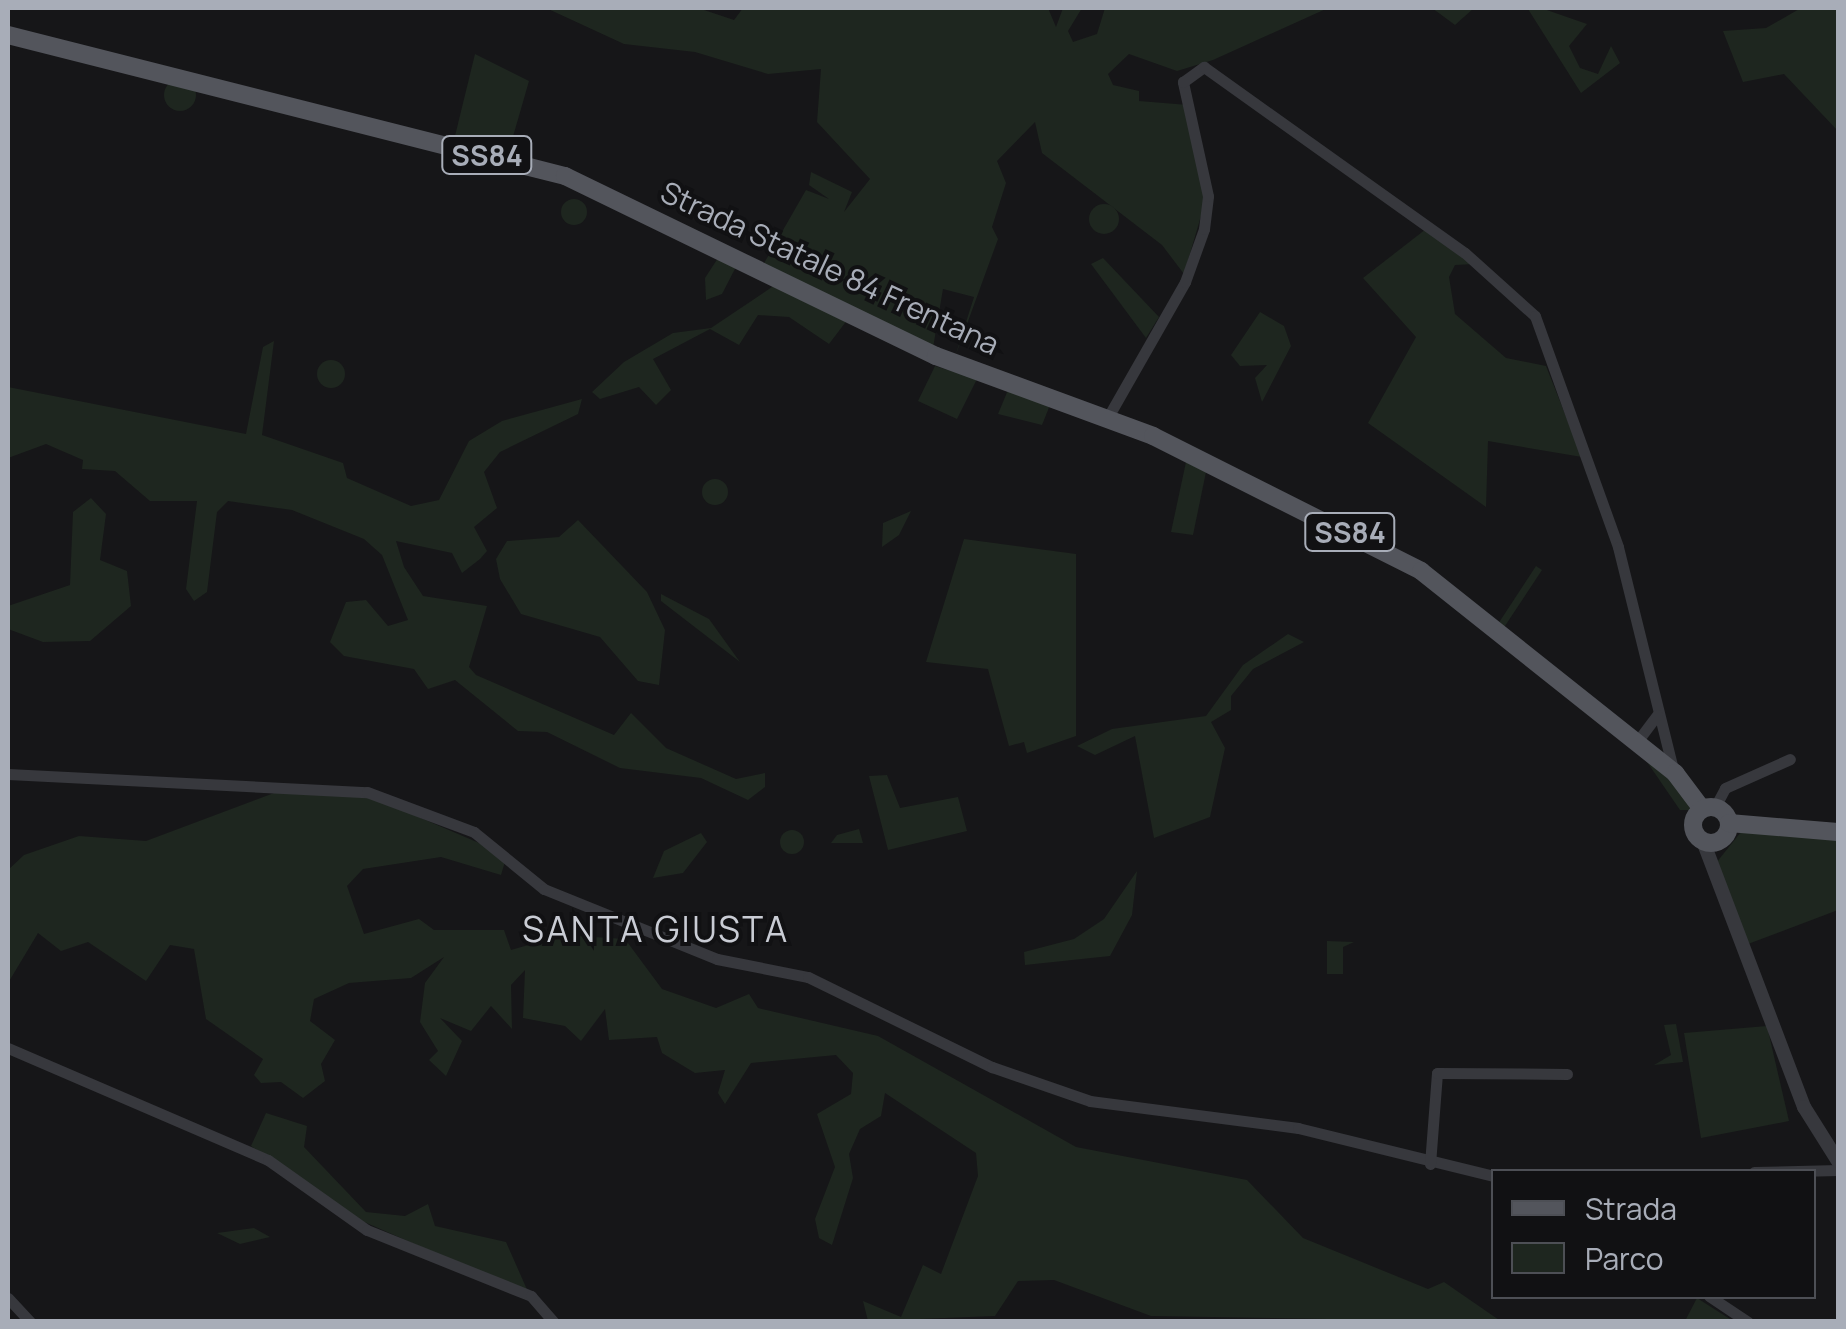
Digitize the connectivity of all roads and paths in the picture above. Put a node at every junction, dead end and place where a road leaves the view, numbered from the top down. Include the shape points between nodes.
1 (8, 36) edge
2 (1108, 417) junction
3 (1658, 715) junction
4 (1636, 743) junction
5 (1790, 758) dead end
6 (1674, 773) junction
7 (8, 774) edge
8 (1708, 808) junction
9 (1729, 823) junction
10 (1838, 832) edge
11 (1710, 841) junction
12 (8, 1048) edge
13 (1567, 1074) dead end
14 (1838, 1156) edge
15 (1430, 1164) junction
16 (1798, 1169) edge
17 (1491, 1175) edge
18 (8, 1298) edge
19 (1714, 1299) edge
20 (30, 1322) edge
21 (554, 1322) edge
22 (1748, 1322) edge

1 - 2 main road, Strada Statale 84 Frentana / SS84 via 565,176 936,356
2 - 3 street via 1185,282 1204,229 1208,196 1183,82 1204,67 1465,253 1536,316 1618,547
2 - 4 main road, Strada Statale 84 Frentana / SS84 via 1396,555
3 - 4 street
3 - 6 street
4 - 6 main road, Strada Statale 84 Frentana / SS84
5 - 8 street via 1725,788
6 - 8 main road, Strada Statale 84 Frentana / SS84
7 - 15 street via 240,781 403,802 474,832 544,889 717,958 859,997 1008,1072 1090,1101 1298,1128
8 - 9 main road, Strada Statale 84 Frentana
8 - 11 main road via 1692,826
9 - 10 main road
9 - 11 main road
11 - 14 street via 1710,869
12 - 21 street via 268,1160 367,1230 531,1296
13 - 15 street via 1437,1073
14 - 16 street
15 - 17 street
18 - 20 street
19 - 22 street

